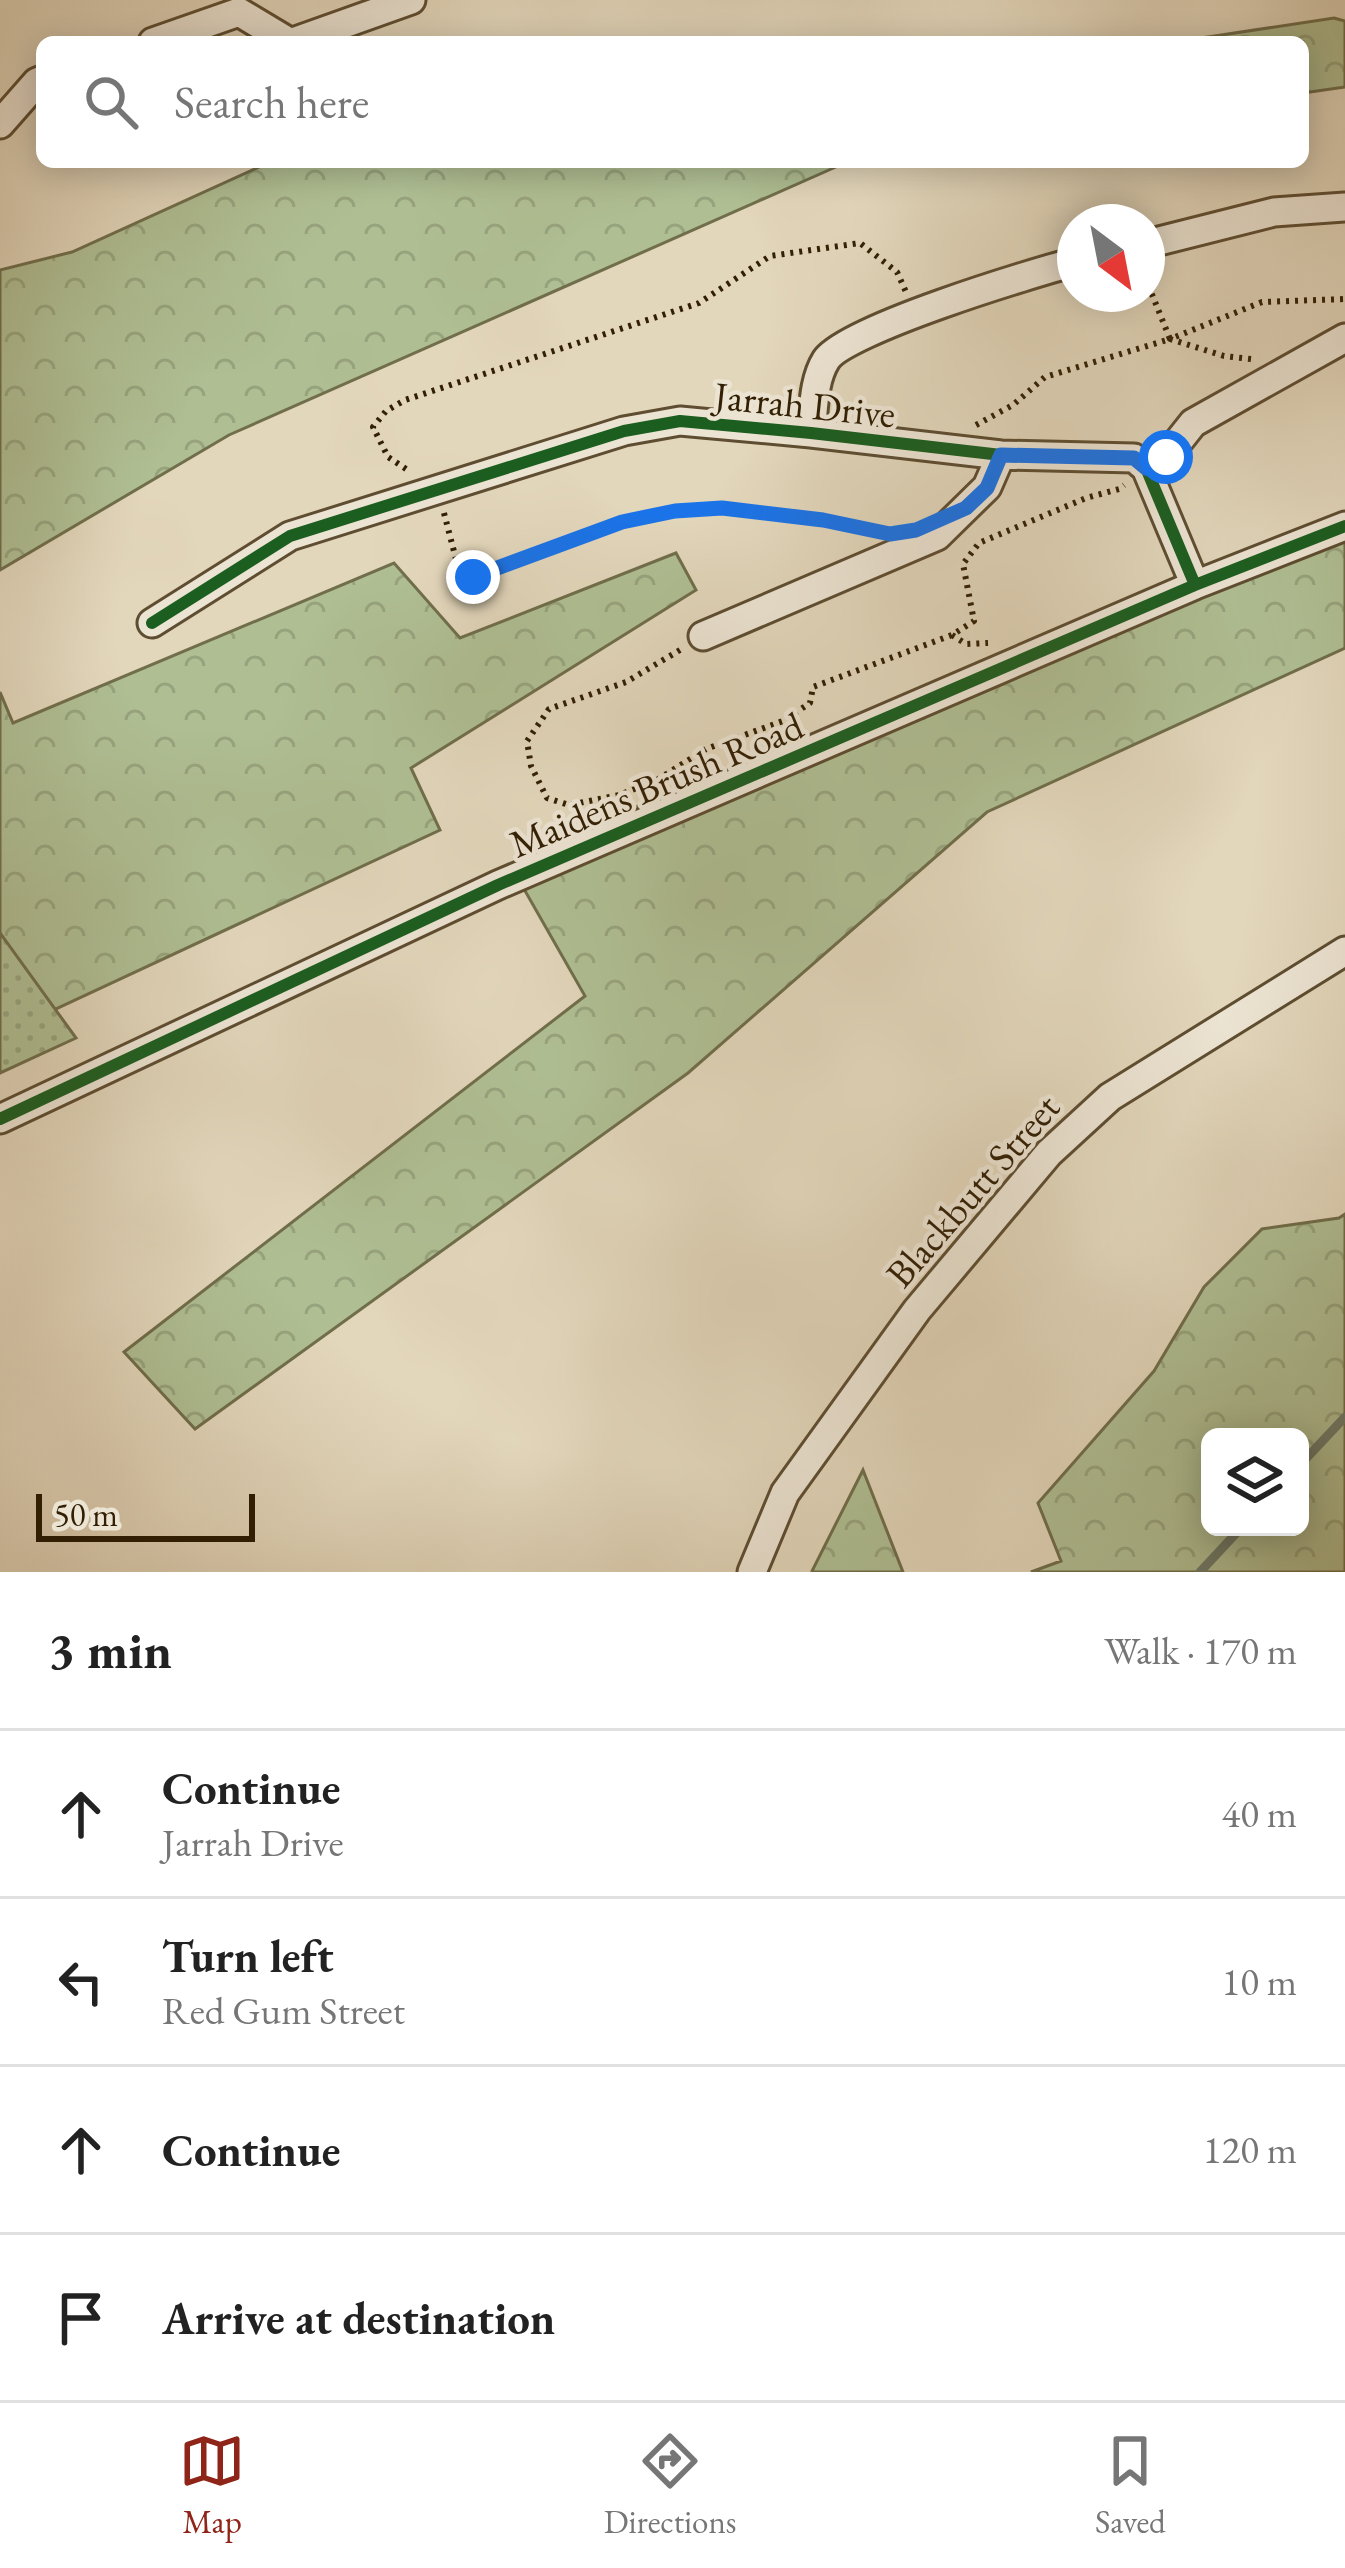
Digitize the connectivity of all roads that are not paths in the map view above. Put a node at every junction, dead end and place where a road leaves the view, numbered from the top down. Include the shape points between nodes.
1 (411, 0) edge
2 (240, 6) edge
3 (168, 36) edge
4 (282, 36) edge
5 (308, 36) edge
6 (36, 83) edge
7 (0, 124) edge
8 (1345, 207) edge
9 (1165, 239) edge
10 (1057, 268) edge
11 (1345, 338) edge
12 (811, 433) junction
13 (1001, 455) junction
14 (1146, 468) junction
15 (1345, 526) edge
16 (1195, 585) junction
17 (152, 623) dead end
18 (703, 636) road end
19 (1345, 951) edge
20 (0, 1119) edge
21 (752, 1572) edge

1 - 5 street
2 - 3 street
2 - 4 street
6 - 7 street
8 - 9 street via 1274,212
10 - 12 street via 893,321 830,354 818,375
11 - 14 street via 1193,423
12 - 13 street, Jarrah Drive
12 - 17 street, Jarrah Drive via 680,421 624,431 290,536
13 - 14 street, Jarrah Drive via 1134,458
13 - 18 street via 987,488 937,536
14 - 16 street
15 - 16 street, Maidens Brush Road
16 - 20 street, Maidens Brush Road via 498,885
19 - 21 street, Blackbutt Street via 1110,1097 1049,1154 917,1310 785,1492

